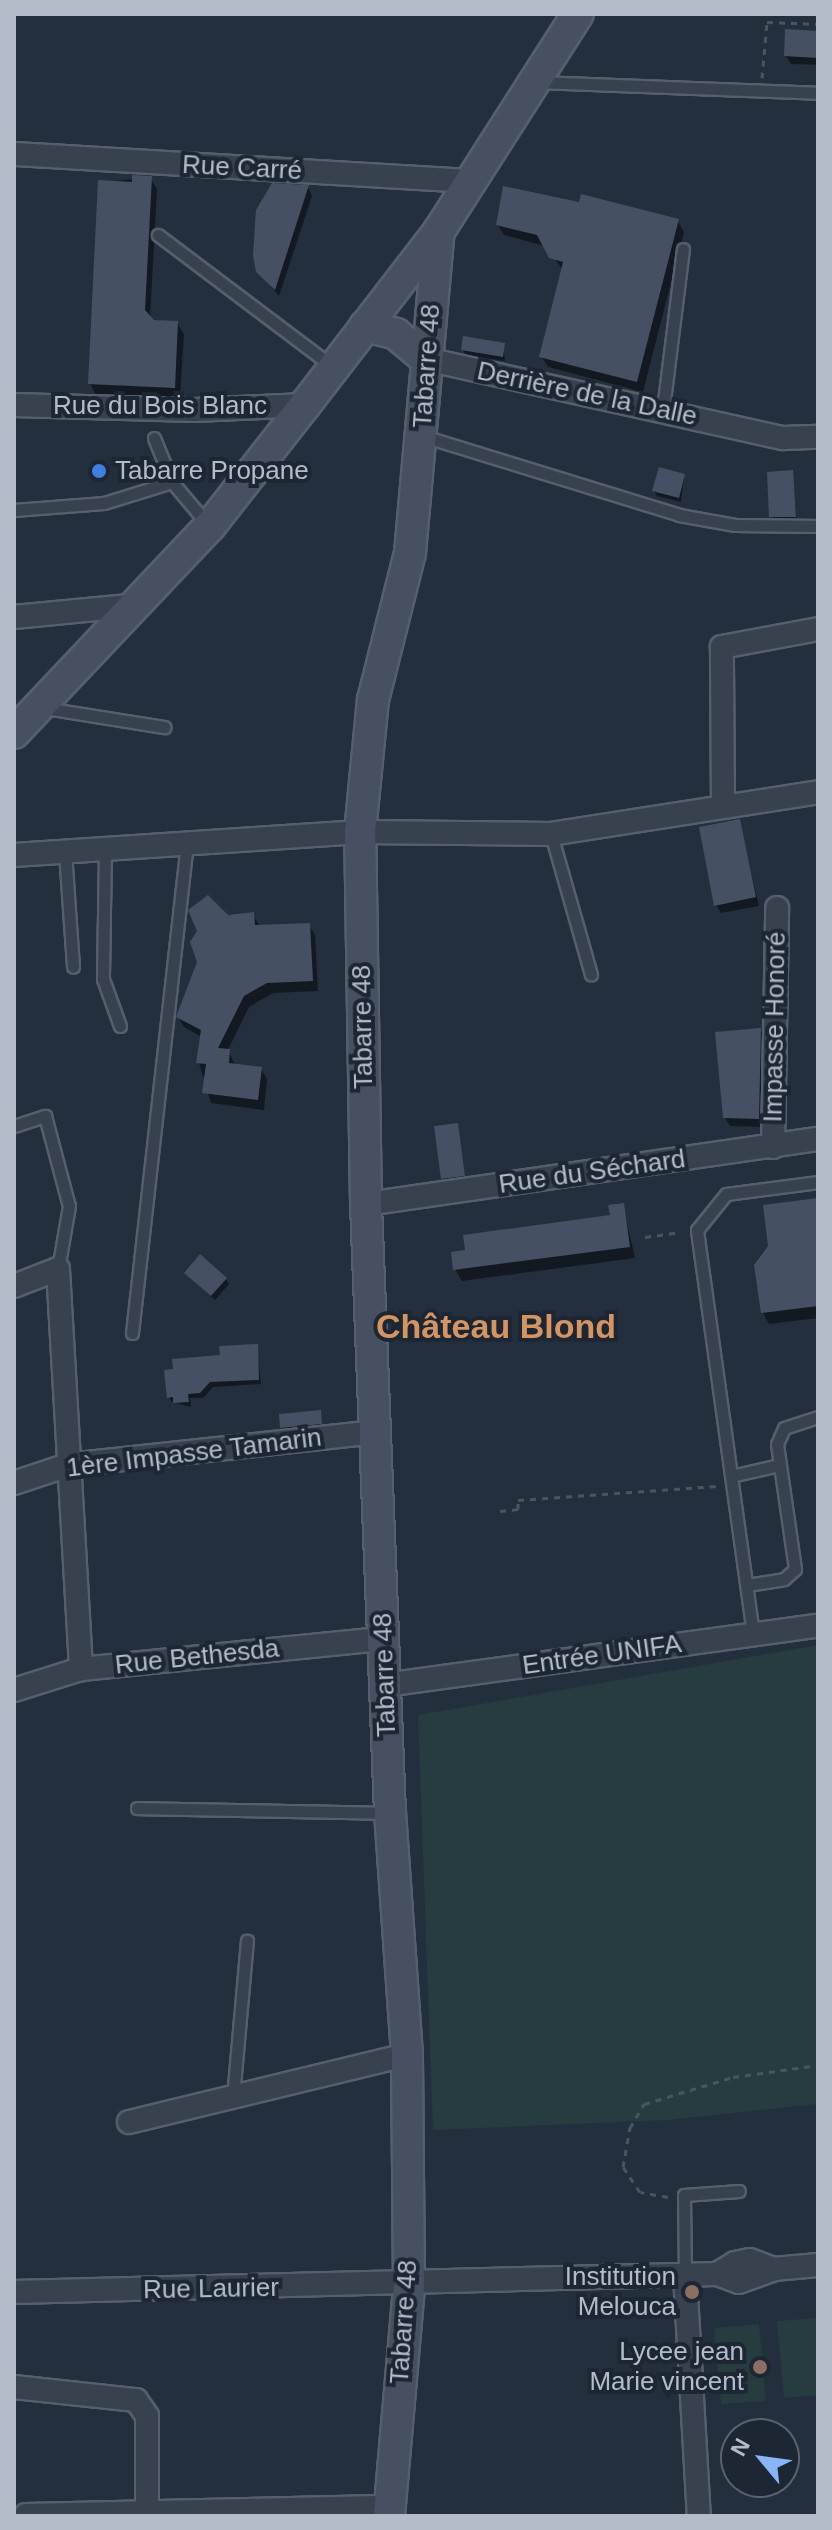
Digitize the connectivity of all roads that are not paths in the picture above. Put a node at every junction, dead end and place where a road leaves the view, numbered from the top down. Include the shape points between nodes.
1 (578, 14) edge
2 (536, 82) junction
3 (818, 93) edge
4 (14, 154) edge
5 (470, 181) junction
6 (439, 231) junction
7 (158, 235) dead end
8 (683, 249) dead end
9 (365, 326) junction
10 (426, 359) junction
11 (334, 367) junction
12 (14, 405) edge
13 (305, 405) junction
14 (663, 409) junction
15 (422, 436) junction
16 (818, 437) edge
17 (154, 438) dead end
18 (172, 482) junction
19 (14, 510) edge
20 (210, 526) junction
21 (818, 526) edge
22 (139, 605) junction
23 (14, 617) edge
24 (818, 629) edge
25 (41, 707) junction
26 (164, 727) dead end
27 (14, 733) edge
28 (818, 792) edge
29 (723, 806) junction
30 (360, 832) junction
31 (551, 834) junction
32 (187, 842) junction
33 (105, 849) junction
34 (65, 852) junction
35 (14, 855) edge
36 (777, 908) dead end
37 (73, 967) dead end
38 (591, 974) dead end
39 (120, 1026) dead end
40 (14, 1126) edge
41 (818, 1139) edge
42 (773, 1147) junction
43 (818, 1182) edge
44 (366, 1204) junction
45 (58, 1269) junction
46 (14, 1286) edge
47 (132, 1333) dead end
48 (818, 1417) edge
49 (376, 1432) junction
50 (68, 1465) junction
51 (779, 1465) junction
52 (732, 1480) junction
53 (14, 1483) edge
54 (747, 1585) junction
55 (818, 1626) edge
56 (753, 1634) junction
57 (384, 1639) junction
58 (81, 1669) junction
59 (385, 1685) junction
60 (14, 1690) edge
61 (137, 1808) dead end
62 (390, 1813) junction
63 (247, 1941) dead end
64 (407, 2055) junction
65 (233, 2098) junction
66 (129, 2122) dead end
67 (739, 2191) dead end
68 (818, 2265) edge
69 (685, 2276) junction
70 (409, 2286) junction
71 (14, 2292) edge
72 (14, 2387) edge
73 (389, 2512) edge
74 (26, 2515) edge
75 (147, 2516) edge
76 (699, 2516) edge

1 - 2 street
2 - 3 lane
2 - 5 street
4 - 5 street, Rue Carré
5 - 6 street
6 - 9 street
6 - 10 street, Tabarre 48
7 - 11 lane
8 - 14 lane
9 - 10 street, Derrière de la Dalle via 396,334
9 - 11 street
10 - 14 street, Derrière de la Dalle
10 - 15 street, Tabarre 48
11 - 13 street
12 - 13 street, Rue du Bois Blanc via 195,410
13 - 20 street
14 - 16 street, Derrière de la Dalle via 783,438
15 - 21 lane via 679,515 735,525
15 - 30 street, Tabarre 48 via 410,553 373,700
17 - 18 lane
18 - 19 lane via 104,503
18 - 20 lane
20 - 22 street
22 - 23 street
22 - 25 street
24 - 29 street via 722,647
25 - 26 lane
25 - 27 street
28 - 29 street
29 - 31 street
30 - 31 street
30 - 32 street
30 - 44 street, Tabarre 48
31 - 38 lane
32 - 33 street
32 - 47 lane
33 - 34 street
33 - 39 lane via 103,979
34 - 35 street
34 - 37 lane
36 - 42 street, Impasse Honoré
40 - 45 lane via 45,1116 69,1206
41 - 42 street, Rue du Séchard
42 - 44 street, Rue du Séchard
43 - 52 lane via 726,1194 697,1230
44 - 49 street, Tabarre 48
45 - 46 street
45 - 50 street
48 - 51 lane via 784,1428 777,1444
49 - 50 street, 1ère Impasse Tamarin
49 - 57 street, Tabarre 48
50 - 53 street, 1ère Impasse Tamarin
50 - 58 street
51 - 52 lane
51 - 54 lane via 795,1569 784,1579
52 - 54 lane
54 - 56 lane
55 - 56 street, Entrée UNIFA
56 - 59 street, Entrée UNIFA
57 - 58 street, Rue Bethesda
57 - 59 street, Tabarre 48
58 - 60 street, Rue Bethesda
59 - 62 street, Tabarre 48
61 - 62 lane
62 - 64 street, Tabarre 48
63 - 65 lane
64 - 65 street
64 - 70 street, Tabarre 48
65 - 66 street
67 - 69 lane via 684,2195
68 - 69 street, Rue Laurier via 774,2269 739,2282 717,2274
69 - 70 street, Rue Laurier
69 - 76 street
70 - 71 street, Rue Laurier
70 - 73 street, Tabarre 48
72 - 75 street via 136,2400 147,2416
73 - 75 street
74 - 75 street

